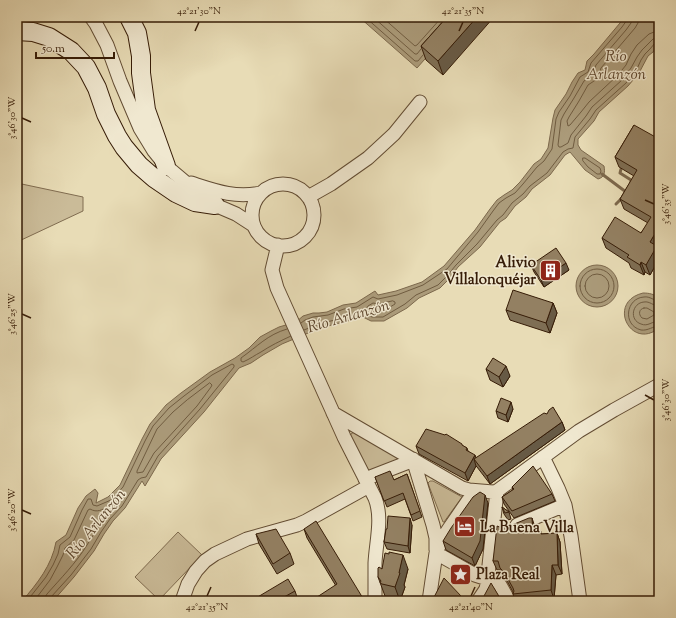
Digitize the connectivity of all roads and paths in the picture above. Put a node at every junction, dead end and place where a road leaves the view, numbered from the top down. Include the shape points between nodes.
1 (91, 17) edge
2 (129, 17) edge
3 (17, 31) edge
4 (420, 102) dead end
5 (166, 166) junction
6 (185, 182) junction
7 (261, 193) junction
8 (308, 198) junction
9 (215, 205) junction
10 (253, 225) junction
11 (278, 245) junction
12 (659, 385) edge
13 (333, 413) junction
14 (356, 426) junction
15 (344, 437) junction
16 (543, 457) junction
17 (414, 460) junction
18 (434, 472) junction
19 (367, 482) junction
20 (420, 483) junction
21 (497, 491) junction
22 (473, 494) junction
23 (565, 505) junction
24 (494, 524) junction
25 (433, 525) junction
26 (448, 530) junction
27 (436, 553) junction
28 (488, 579) junction
29 (428, 599) edge
30 (182, 601) edge
31 (375, 601) edge
32 (478, 601) edge
33 (509, 601) edge
34 (580, 601) edge

1 - 5 street via 107,45 140,128
2 - 5 main road via 137,33 146,110
3 - 9 main road via 49,37 72,51 86,67 109,121 138,165 176,193 195,202
4 - 8 street via 394,134 368,158
5 - 6 street
6 - 7 street via 235,195
6 - 9 street
7 - 8 street via 275,185 286,184 304,192
7 - 10 street via 252,210
8 - 11 street via 313,209 313,219 305,236 288,245
9 - 10 street
10 - 11 street via 261,236
11 - 13 street via 272,270 277,288
12 - 16 street via 579,431
13 - 14 street
13 - 15 street
14 - 15 street via 347,429
14 - 17 street
15 - 19 street
16 - 21 street
16 - 23 street
17 - 18 street
17 - 19 street
17 - 20 street
18 - 20 street via 424,476
18 - 22 street
19 - 30 street via 306,521 247,539 215,554 196,571
19 - 31 street via 378,506 379,516
20 - 25 street
21 - 22 street
21 - 24 street
22 - 26 street
23 - 24 street via 508,529
23 - 34 street
24 - 28 street
25 - 26 street
25 - 27 street
26 - 27 street
27 - 28 street
27 - 29 street
28 - 32 street via 486,589
28 - 33 street via 500,584

